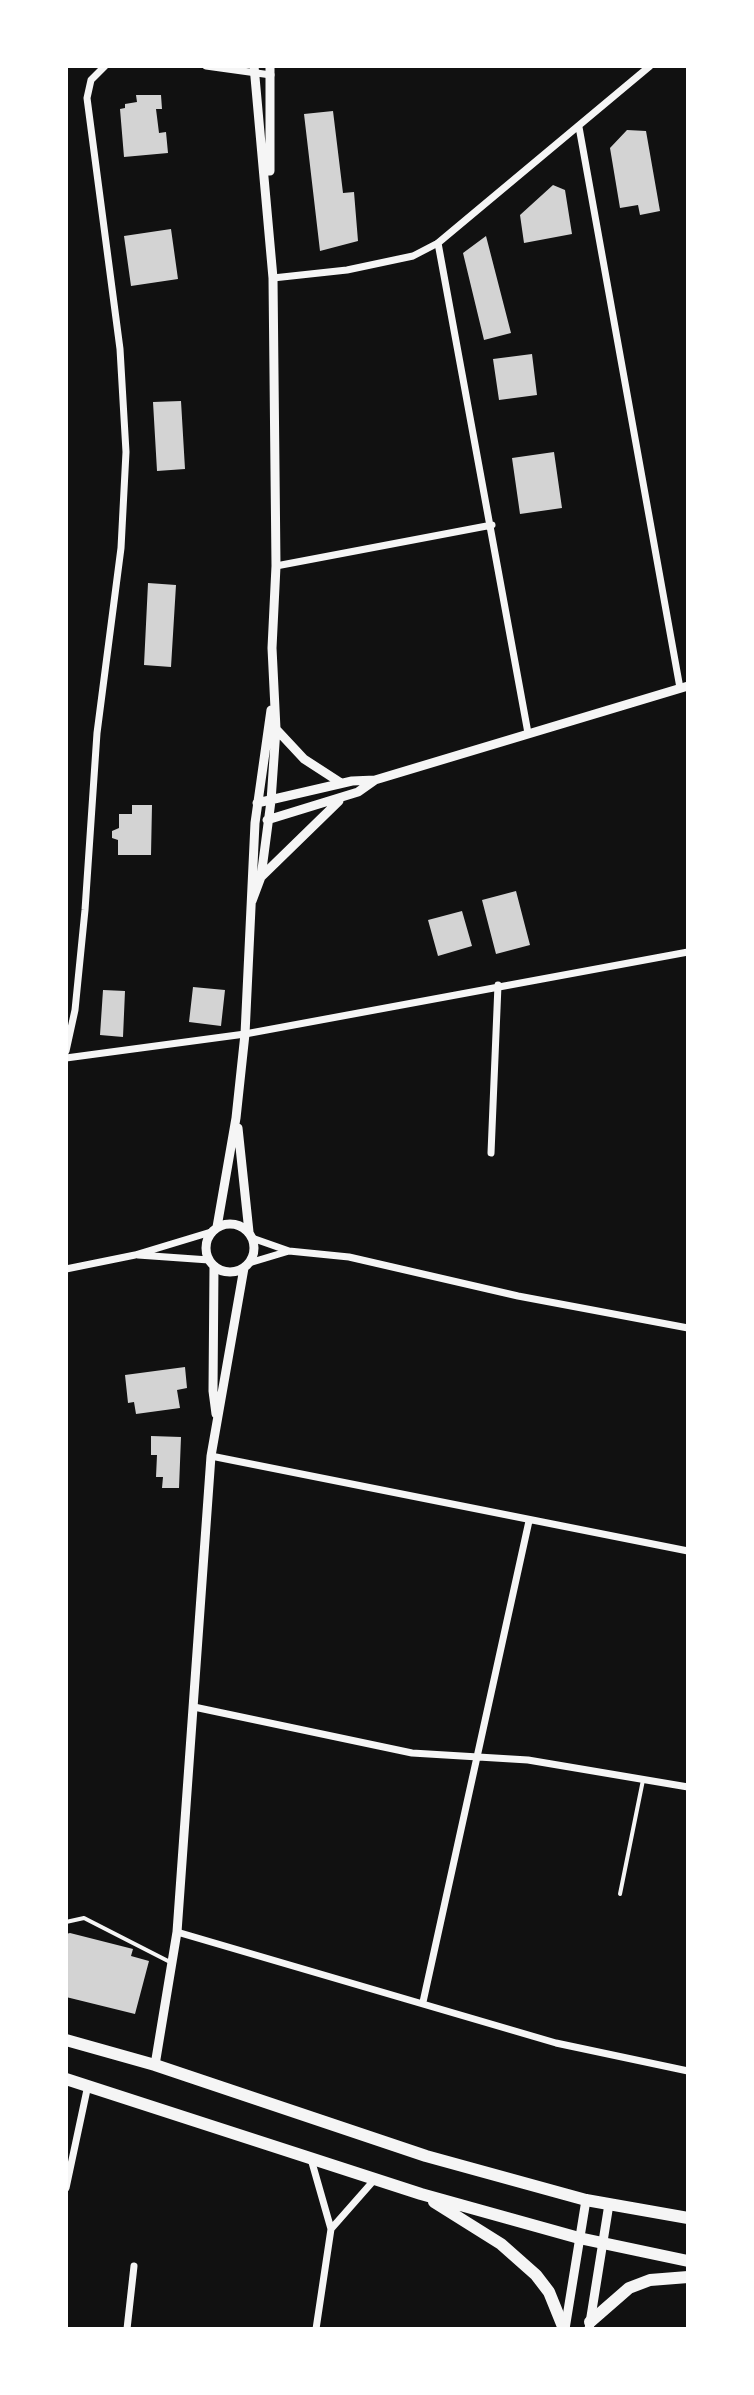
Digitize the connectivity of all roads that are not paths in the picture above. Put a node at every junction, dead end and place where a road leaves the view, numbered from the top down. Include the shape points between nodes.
1 (105, 66) edge
2 (206, 66) edge
3 (650, 66) edge
4 (254, 70) edge
5 (271, 70) edge
6 (579, 127) junction
7 (269, 203) junction
8 (438, 243) junction
9 (273, 278) junction
10 (492, 525) junction
11 (276, 566) junction
12 (684, 687) edge
13 (273, 703) junction
14 (276, 729) junction
15 (528, 733) junction
16 (375, 780) junction
17 (341, 783) junction
18 (343, 797) junction
19 (271, 801) junction
20 (257, 803) junction
21 (269, 820) junction
22 (255, 823) junction
23 (261, 877) junction
24 (252, 901) junction
25 (688, 952) edge
26 (498, 985) junction
27 (245, 1034) junction
28 (66, 1051) edge
29 (66, 1058) edge
30 (236, 1118) junction
31 (491, 1153) dead end
32 (214, 1229) junction
33 (251, 1235) junction
34 (289, 1251) junction
35 (135, 1255) junction
36 (211, 1263) junction
37 (246, 1266) junction
38 (66, 1269) edge
39 (688, 1328) edge
40 (217, 1417) junction
41 (211, 1456) junction
42 (529, 1521) junction
43 (688, 1551) edge
44 (194, 1707) junction
45 (476, 1756) junction
46 (643, 1778) junction
47 (688, 1787) edge
48 (620, 1894) dead end
49 (66, 1922) edge
50 (177, 1932) junction
51 (172, 1963) junction
52 (423, 2002) junction
53 (66, 2040) edge
54 (155, 2065) junction
55 (688, 2071) edge
56 (66, 2079) edge
57 (88, 2085) junction
58 (310, 2157) junction
59 (375, 2179) junction
60 (66, 2188) edge
61 (421, 2194) junction
62 (586, 2200) junction
63 (609, 2204) junction
64 (688, 2218) edge
65 (331, 2229) junction
66 (579, 2238) junction
67 (602, 2243) junction
68 (688, 2261) edge
69 (134, 2266) dead end
70 (688, 2277) edge
71 (590, 2326) edge
72 (127, 2329) edge
73 (316, 2329) edge
74 (565, 2329) edge

1 - 28 street via 91,80 87,98 120,349 126,452 84,924
2 - 4 street
3 - 6 street
4 - 5 street
4 - 7 street
5 - 7 street
6 - 8 street
6 - 12 street
7 - 9 street
8 - 9 street via 413,256 347,270
8 - 10 street
9 - 11 street
10 - 11 street
10 - 15 street
11 - 13 street
12 - 15 street
13 - 14 street
13 - 20 street
14 - 17 street via 304,759
14 - 19 street
15 - 16 street
16 - 17 street
16 - 18 street
17 - 19 street
18 - 21 street
18 - 23 street
19 - 20 street
19 - 21 street
20 - 22 street
21 - 22 street
21 - 23 street
22 - 24 street
23 - 24 street
24 - 27 street
25 - 26 street
26 - 27 street
26 - 31 street
27 - 29 street
27 - 30 street
30 - 32 street
30 - 33 street
32 - 33 street via 231,1223
32 - 35 street
32 - 36 street via 205,1246
33 - 34 street
33 - 37 street via 254,1251
34 - 37 street
34 - 39 street via 349,1257
35 - 36 street
35 - 38 street
36 - 37 street via 226,1272
36 - 40 street
37 - 40 street
40 - 41 street
41 - 42 street
41 - 44 street
42 - 43 street
42 - 45 street
44 - 45 street via 412,1753
44 - 50 street
45 - 46 street
45 - 52 street
46 - 47 street
46 - 48 lane
49 - 51 lane via 84,1918
50 - 51 street
50 - 52 street
51 - 54 street
52 - 55 street via 556,2043
53 - 54 highway
54 - 62 highway via 426,2156
56 - 57 highway
57 - 58 highway
57 - 60 street
58 - 59 highway
58 - 65 street
59 - 61 highway
59 - 65 street
61 - 66 highway
61 - 74 highway via 501,2244 536,2275
62 - 63 highway
62 - 66 street
63 - 64 highway
63 - 67 street
65 - 73 street
66 - 67 highway
66 - 74 street
67 - 68 highway
67 - 71 street
69 - 72 street
70 - 71 highway via 650,2280 629,2288

